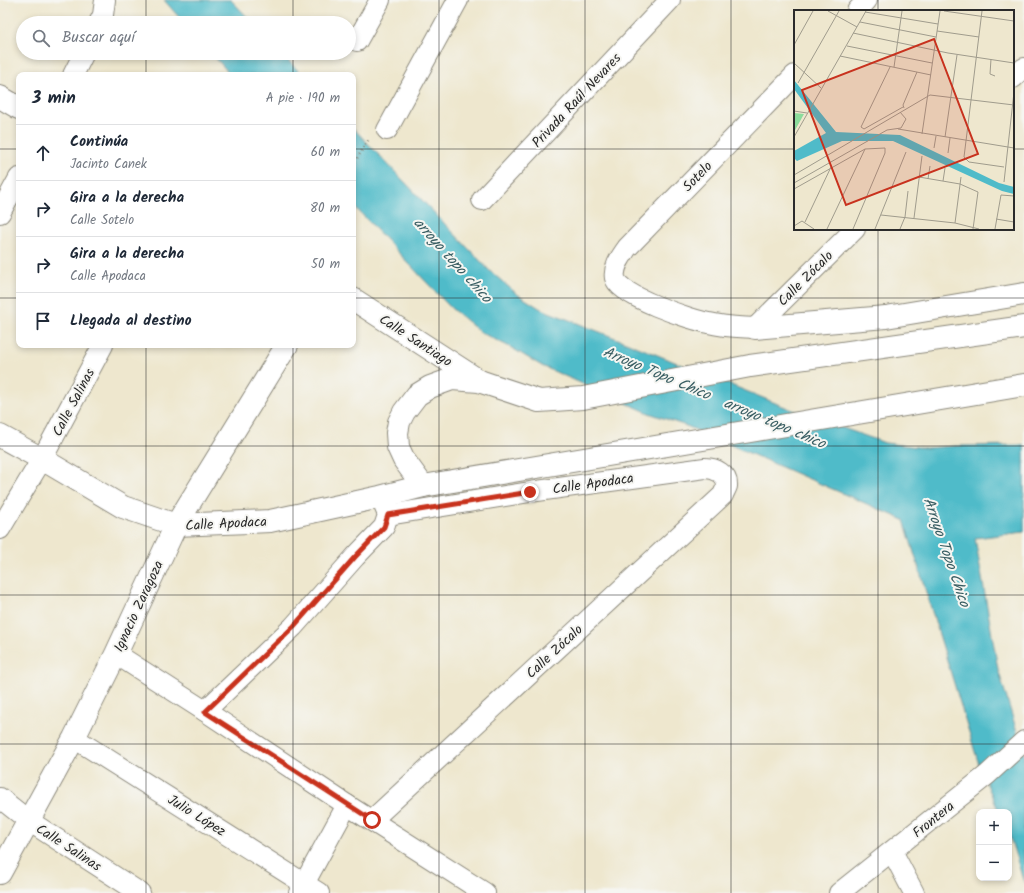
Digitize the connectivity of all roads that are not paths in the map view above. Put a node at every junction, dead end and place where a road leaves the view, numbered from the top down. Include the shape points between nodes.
1 (105, 0) edge
2 (380, 0) edge
3 (458, 0) edge
4 (670, 0) edge
5 (867, 0) edge
6 (858, 10) edge
7 (102, 16) edge
8 (357, 41) dead end
9 (80, 60) edge
10 (1024, 68) edge
11 (74, 72) edge
12 (794, 76) edge
13 (1014, 77) edge
14 (0, 97) edge
15 (16, 106) edge
16 (379, 132) road end
17 (16, 184) edge
18 (482, 200) dead end
19 (0, 213) edge
20 (854, 230) edge
21 (1024, 294) edge
22 (356, 301) edge
23 (1024, 327) edge
24 (755, 328) junction
25 (101, 348) edge
26 (285, 348) edge
27 (480, 381) junction
28 (1024, 385) edge
29 (0, 436) edge
30 (42, 459) junction
31 (725, 477) joint
32 (423, 486) junction
33 (384, 506) junction
34 (176, 525) junction
35 (0, 529) edge
36 (116, 654) junction
37 (205, 712) junction
38 (74, 738) junction
39 (1019, 745) edge
40 (0, 798) edge
41 (347, 805) junction
42 (372, 820) junction
43 (29, 821) junction
44 (892, 851) junction
45 (0, 872) edge
46 (307, 890) edge
47 (140, 893) edge
48 (485, 893) edge
49 (839, 893) edge
50 (914, 893) edge

1 - 7 street
2 - 8 street
3 - 16 street
4 - 18 street, Privada Raúl Nevares
5 - 6 street
9 - 11 street
10 - 13 street
12 - 24 street, Sotelo via 628,248 617,264 615,279 618,284 633,296 648,303 710,324
14 - 15 main road
17 - 19 street
20 - 24 street, Calle Zócalo
21 - 24 main road via 886,317
22 - 27 main road, Calle Santiago
23 - 27 main road via 750,366 583,398 539,401
25 - 30 street, Calle Salinas
26 - 34 main road, Ignacio Zaragoza
27 - 32 main road via 452,379 430,387 417,395 404,412 397,433 398,447
28 - 32 main road, Calle Apodaca
29 - 30 main road, Calle Apodaca
30 - 34 main road, Calle Apodaca via 124,507
30 - 35 street, Calle Salinas
31 - 33 street, Calle Apodaca via 716,470 705,468 523,492
31 - 42 street, Calle Zócalo via 727,486 723,495
32 - 33 main road, Calle Apodaca
33 - 34 main road, Calle Apodaca via 270,521
33 - 37 street via 384,527 294,626
34 - 36 main road, Ignacio Zaragoza
36 - 37 street
36 - 38 main road, Ignacio Zaragoza
37 - 41 street
38 - 43 main road, Ignacio Zaragoza
38 - 46 street, Julio López
39 - 44 street, Frontera
40 - 43 street, Calle Salinas
41 - 42 street
41 - 46 street
42 - 48 street
43 - 45 main road, Ignacio Zaragoza
43 - 47 street, Calle Salinas
44 - 49 street, Frontera
44 - 50 street

